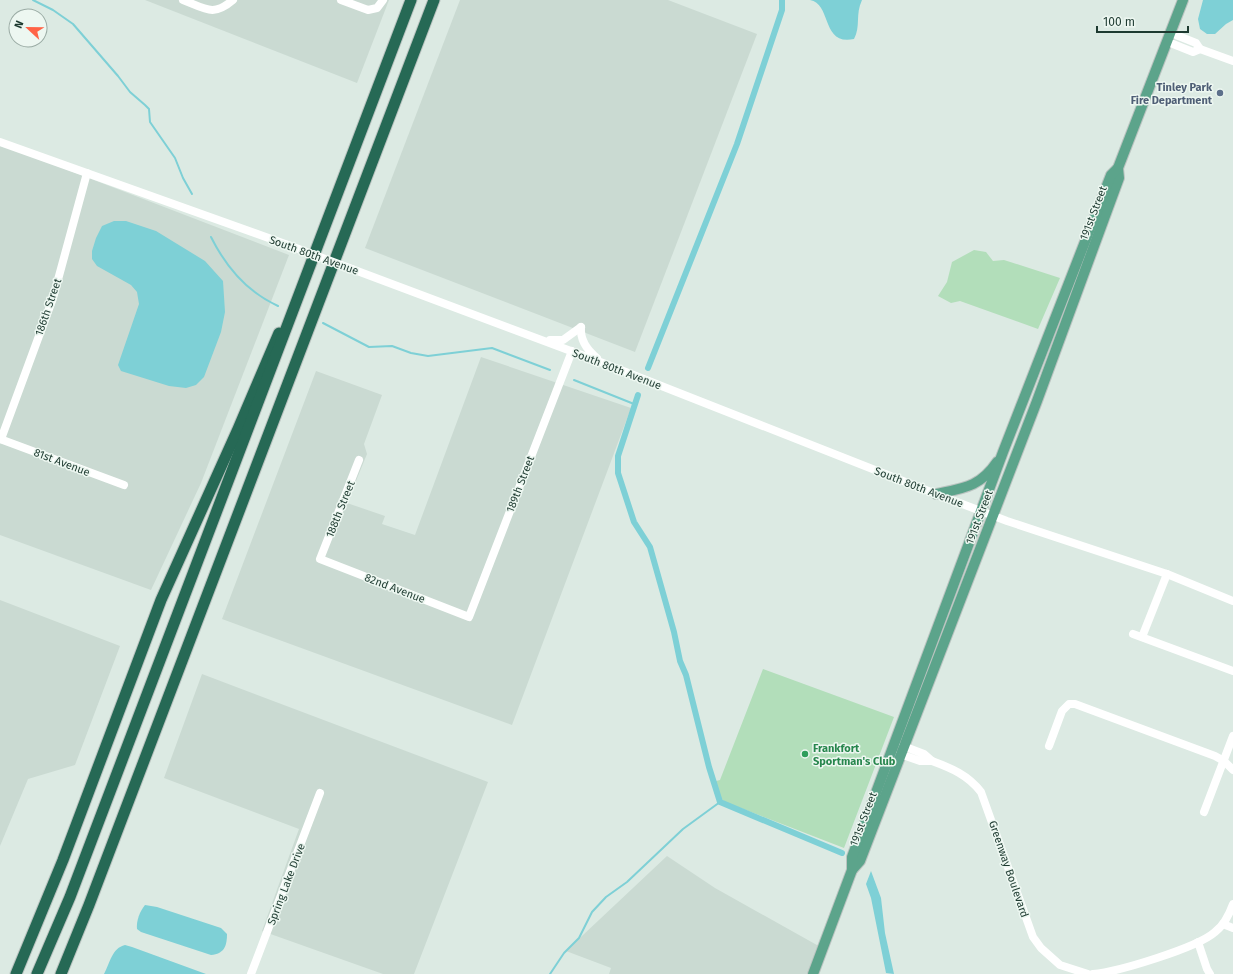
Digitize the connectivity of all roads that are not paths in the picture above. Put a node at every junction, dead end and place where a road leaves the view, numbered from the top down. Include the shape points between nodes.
1 (183, 0) edge
2 (233, 0) edge
3 (341, 0) edge
4 (383, 0) edge
5 (411, 0) edge
6 (434, 0) edge
7 (1184, 0) edge
8 (1169, 38) junction
9 (1233, 61) edge
10 (0, 142) edge
11 (1118, 168) junction
12 (87, 173) junction
13 (304, 285) junction
14 (539, 339) junction
15 (572, 351) junction
16 (603, 363) junction
17 (0, 439) edge
18 (1003, 452) junction
19 (359, 460) dead end
20 (124, 485) dead end
21 (936, 494) junction
22 (982, 511) junction
23 (992, 515) junction
24 (320, 559) joint
25 (1167, 574) junction
26 (1233, 601) edge
27 (469, 616) joint
28 (1133, 634) dead end
29 (1142, 637) junction
30 (1233, 672) edge
31 (1233, 736) edge
32 (1049, 746) dead end
33 (902, 750) junction
34 (1224, 761) junction
35 (1233, 770) edge
36 (320, 793) dead end
37 (1204, 812) dead end
38 (852, 870) junction
39 (1233, 904) edge
40 (1223, 924) junction
41 (1233, 928) edge
42 (1198, 942) junction
43 (16, 974) edge
44 (37, 974) edge
45 (61, 974) edge
46 (251, 974) edge
47 (813, 974) edge
48 (1088, 974) edge
49 (1093, 974) edge
50 (1210, 974) edge

1 - 2 street via 212,11 222,10
3 - 4 street via 368,10 377,8
5 - 13 highway
6 - 45 highway
7 - 8 main road, 191st Street
8 - 9 street via 1193,52 1200,50
8 - 11 main road, 191st Street
10 - 12 street, South 80th Avenue
11 - 18 main road, 191st Street via 1111,175
11 - 23 main road, 191st Street via 1119,178
12 - 14 street, South 80th Avenue, bridge
12 - 17 street, 186th Street via 53,298
13 - 43 highway via 275,340 161,600 63,860
13 - 44 highway via 70,897
14 - 15 street, South 80th Avenue
14 - 16 street via 563,340 580,327 580,336 590,353
15 - 16 street, South 80th Avenue
15 - 27 street, 189th Street
16 - 21 street, South 80th Avenue
17 - 20 street, 81st Avenue
18 - 21 main road via 981,481 971,486
18 - 22 main road, 191st Street
19 - 24 street, 188th Street
21 - 22 street, South 80th Avenue
22 - 23 street, South 80th Avenue
22 - 38 main road, 191st Street via 852,857
23 - 25 street, South 80th Avenue
23 - 33 main road, 191st Street
24 - 27 street, 82nd Avenue
25 - 26 street, South 80th Avenue
25 - 29 street
28 - 29 street
29 - 30 street
31 - 34 street
32 - 34 street via 1062,711 1069,704 1075,704
33 - 38 main road, 191st Street via 860,861
33 - 48 street, Greenway Boulevard via 920,761 932,761 962,774 976,785 981,792 1029,926 1041,948 1060,965
34 - 35 street
34 - 37 street
36 - 46 street, Spring Lake Drive
38 - 47 main road, 191st Street
39 - 40 street
40 - 41 street
40 - 42 street
42 - 49 street via 1113,971
42 - 50 street

